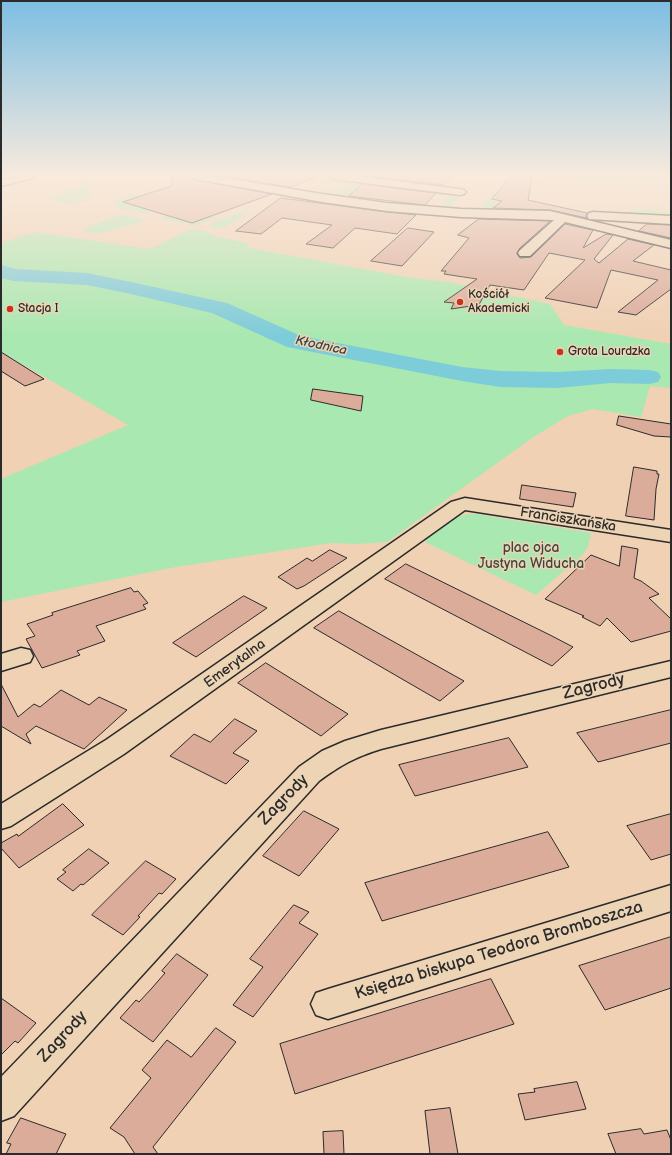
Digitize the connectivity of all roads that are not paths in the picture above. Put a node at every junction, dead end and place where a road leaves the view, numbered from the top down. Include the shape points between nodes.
1 (551, 230) edge
2 (613, 230) edge
3 (671, 244) edge
4 (525, 253) dead end
5 (461, 505) joint
6 (671, 536) edge
7 (671, 669) edge
8 (1, 818) edge
9 (671, 898) edge
10 (328, 1004) dead end
11 (1, 1103) edge

1 - 4 street
2 - 3 street
5 - 6 street, Franciszkańska
5 - 8 street, Emerytalna via 115,748
7 - 11 street, Zagrody via 395,737 354,748 331,758 309,774
9 - 10 street, Księdza biskupa Teodora Bromboszcza

